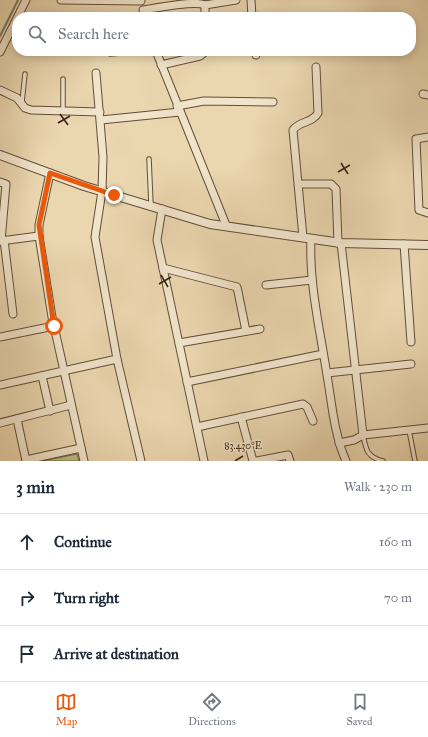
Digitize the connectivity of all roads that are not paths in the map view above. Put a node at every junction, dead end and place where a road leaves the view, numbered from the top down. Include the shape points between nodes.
1 (26, 0) edge
2 (61, 0) edge
3 (236, 0) edge
4 (251, 0) edge
5 (140, 1) edge
6 (205, 5) junction
7 (20, 12) edge
8 (143, 12) edge
9 (152, 12) edge
10 (206, 12) edge
11 (252, 12) edge
12 (12, 28) edge
13 (0, 52) edge
14 (158, 56) edge
15 (200, 56) edge
16 (161, 65) junction
17 (316, 67) dead end
18 (96, 73) dead end
19 (25, 74) dead end
20 (63, 79) dead end
21 (0, 90) edge
22 (273, 102) dead end
23 (22, 103) junction
24 (179, 109) junction
25 (63, 111) junction
26 (100, 112) junction
27 (101, 120) junction
28 (428, 137) edge
29 (0, 154) edge
30 (149, 159) dead end
31 (50, 173) junction
32 (0, 182) edge
33 (299, 184) junction
34 (102, 191) junction
35 (152, 206) junction
36 (162, 209) junction
37 (428, 213) edge
38 (226, 225) junction
39 (39, 236) junction
40 (307, 238) junction
41 (2, 241) edge
42 (340, 243) junction
43 (404, 244) junction
44 (428, 245) edge
45 (163, 268) junction
46 (312, 280) junction
47 (266, 285) dead end
48 (13, 314) dead end
49 (54, 326) junction
50 (260, 329) dead end
51 (246, 331) junction
52 (0, 337) edge
53 (411, 342) dead end
54 (179, 343) junction
55 (323, 354) junction
56 (118, 359) junction
57 (411, 364) dead end
58 (64, 371) junction
59 (355, 371) junction
60 (327, 373) junction
61 (42, 376) junction
62 (187, 382) junction
63 (0, 385) edge
64 (71, 405) junction
65 (50, 411) junction
66 (241, 418) junction
67 (17, 419) junction
68 (313, 421) dead end
69 (0, 423) edge
70 (197, 427) junction
71 (428, 428) edge
72 (409, 430) junction
73 (363, 435) junction
74 (339, 443) junction
75 (81, 448) junction
76 (26, 460) edge
77 (84, 461) edge
78 (140, 461) edge
79 (204, 461) edge
80 (253, 461) edge
81 (257, 461) edge
82 (290, 461) edge
83 (346, 461) edge
84 (383, 461) edge
85 (415, 461) edge

1 - 7 street
2 - 5 street
3 - 6 street
4 - 11 street
5 - 8 street
6 - 9 street via 190,2
6 - 10 street
12 - 13 street
14 - 16 street
15 - 16 street
16 - 24 street
17 - 33 street via 318,113 316,118 293,130
18 - 26 street
19 - 23 lane
20 - 25 lane
21 - 23 street
22 - 24 street via 204,101
23 - 25 street via 25,108 31,110
24 - 27 street
24 - 38 street
25 - 26 street
26 - 27 street
27 - 34 street
28 - 37 street via 416,139 419,210
29 - 31 street
30 - 35 lane
31 - 34 street
31 - 39 street
32 - 41 street via 6,184
33 - 40 street
33 - 42 street via 331,184 336,189
34 - 35 street
34 - 56 street via 95,237
35 - 36 street
36 - 38 street via 210,224
36 - 45 street via 157,240
38 - 40 street
39 - 41 street
39 - 49 street
40 - 42 street
40 - 46 street
41 - 48 street
42 - 43 street
42 - 59 street
43 - 44 street
43 - 53 street
45 - 51 street via 237,287
45 - 54 street
46 - 47 street
46 - 55 street
49 - 52 street
49 - 58 street
50 - 51 street
51 - 54 street
54 - 62 street
55 - 60 street
55 - 62 street
56 - 58 street
56 - 78 street
57 - 59 street
58 - 61 street
58 - 64 street
59 - 60 street
59 - 73 street
60 - 74 street
61 - 63 street
61 - 65 street
62 - 70 street
64 - 65 street
64 - 75 street
65 - 67 street
66 - 68 street via 303,404
66 - 70 street
66 - 80 street
67 - 69 street
67 - 76 street
70 - 79 street
71 - 72 street
72 - 73 street
72 - 85 lane
73 - 74 street
73 - 84 lane via 367,453
74 - 83 street
75 - 76 street
75 - 77 street
81 - 82 street via 288,455

